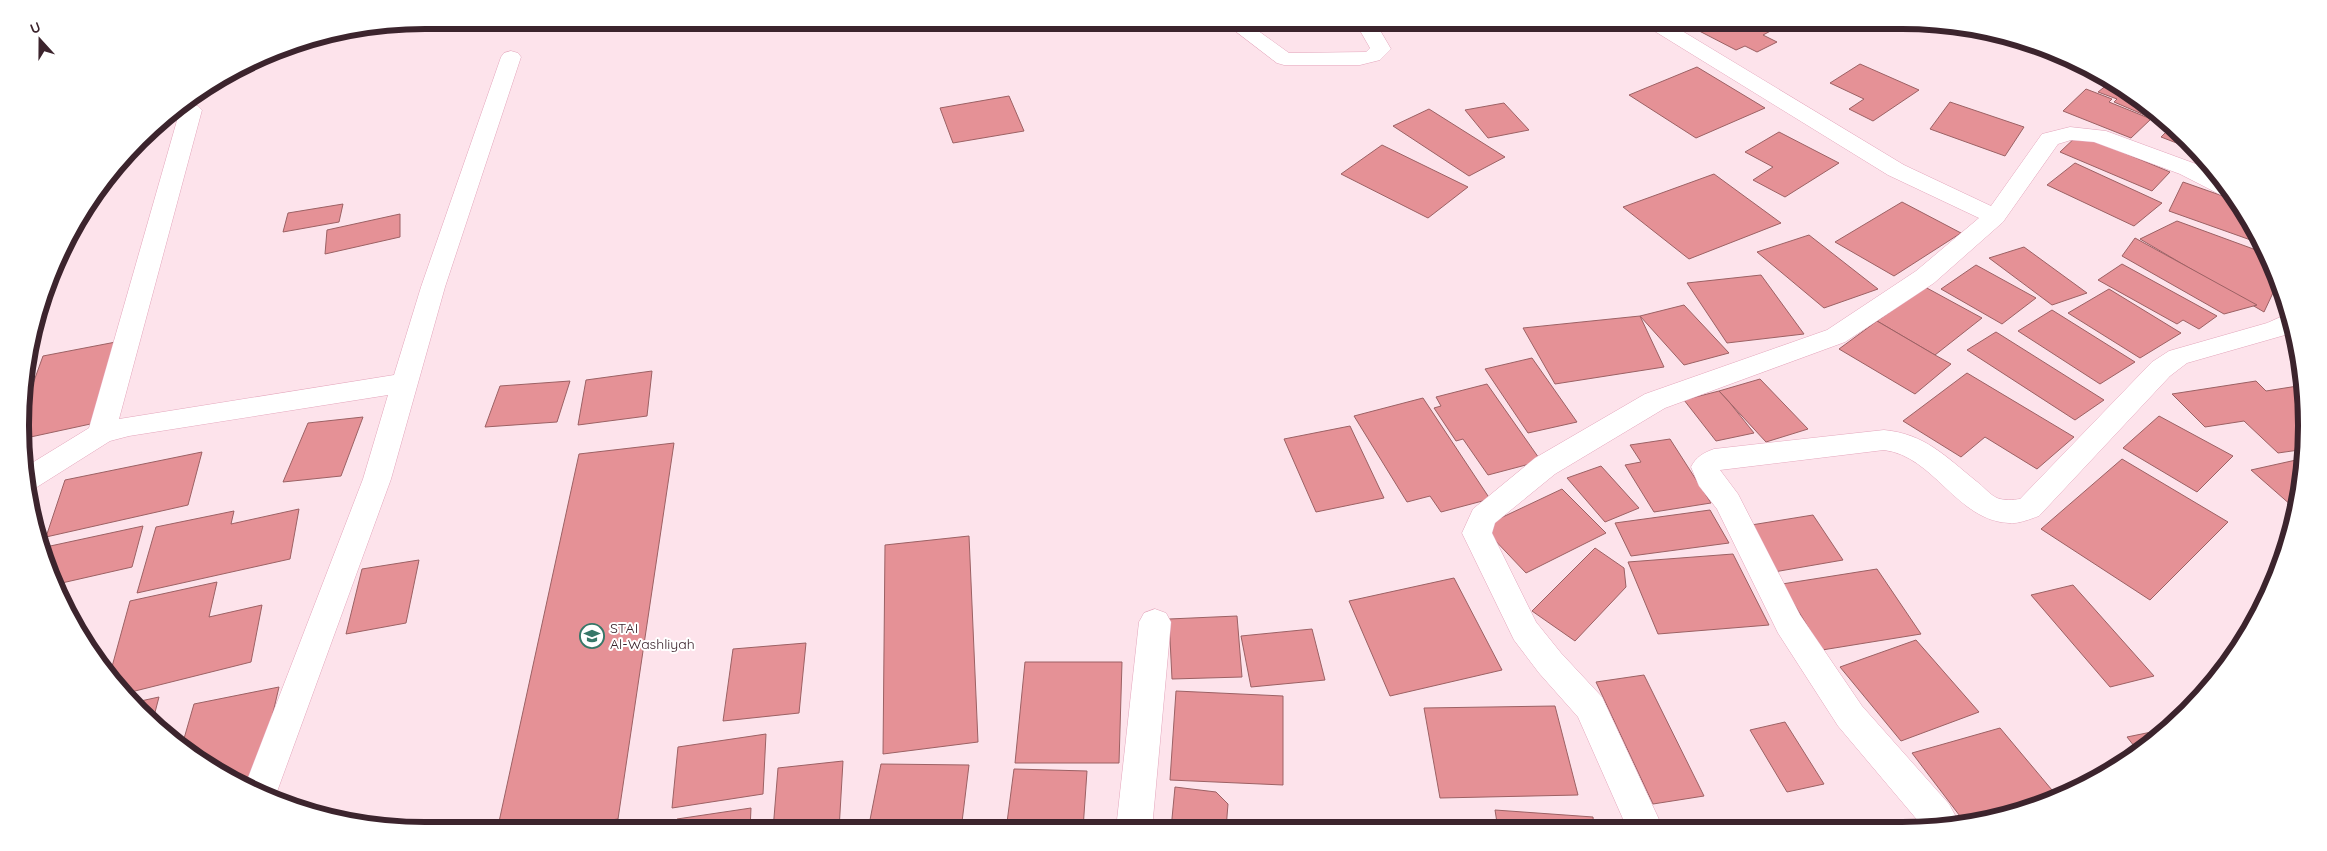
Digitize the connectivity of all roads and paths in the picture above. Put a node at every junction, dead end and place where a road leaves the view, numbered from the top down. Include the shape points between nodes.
1 (1244, 29) edge
2 (1370, 29) edge
3 (1665, 29) edge
4 (511, 57) dead end
5 (190, 110) dead end
6 (2215, 183) edge
7 (1995, 217) junction
8 (2285, 324) edge
9 (405, 384) junction
10 (101, 434) junction
11 (32, 476) edge
12 (1155, 622) dead end
13 (261, 786) edge
14 (1939, 820) edge
15 (1135, 822) edge
16 (1642, 822) edge

1 - 2 street via 1284,59 1360,59 1373,56 1382,49
3 - 7 street via 1896,170
4 - 9 street via 433,287
5 - 10 street
6 - 7 street via 2188,169 2098,136 2070,133 2050,139
7 - 16 street via 1925,277 1836,336 1655,401 1545,466 1483,517 1478,533 1525,631 1590,707
8 - 14 street via 2178,357 2161,369 2029,508 2010,512 1989,508 1930,459 1903,442 1884,440 1714,460 1705,467 1709,478 1728,502 1789,624 1814,662 1850,716
9 - 10 street via 129,426
9 - 13 street via 376,479
10 - 11 street
12 - 15 street

